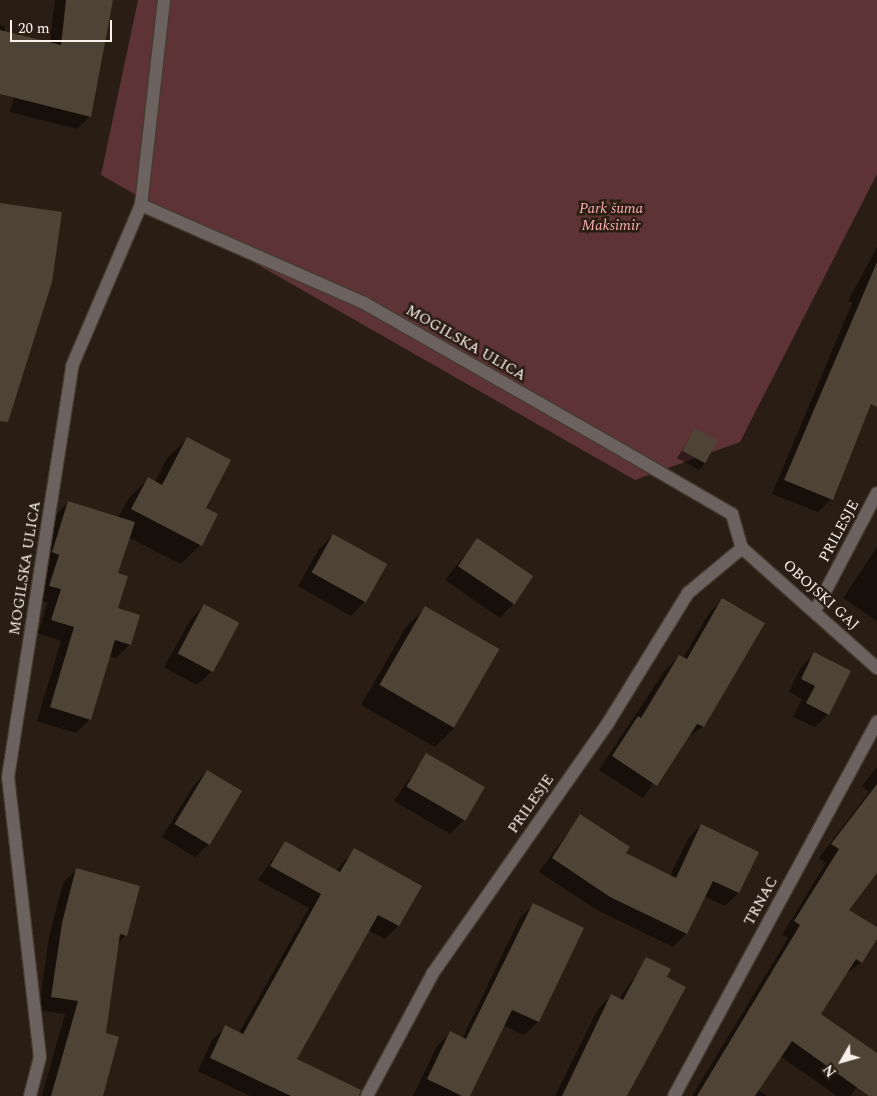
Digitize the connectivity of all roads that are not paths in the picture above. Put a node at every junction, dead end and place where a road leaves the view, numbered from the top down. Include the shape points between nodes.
1 (164, 0) edge
2 (141, 205) junction
3 (877, 493) edge
4 (742, 548) junction
5 (815, 611) junction
6 (877, 668) edge
7 (877, 722) edge
8 (30, 1096) edge
9 (367, 1096) edge
10 (674, 1096) edge

1 - 2 street, MOGILSKA ULICA
2 - 4 street, MOGILSKA ULICA via 364,304 625,452 732,514
2 - 8 street, MOGILSKA ULICA via 72,366 8,777 40,1057
3 - 5 street, PRILESJE
4 - 5 street, OBOJSKI GAJ
4 - 9 street, PRILESJE via 688,593 608,723 433,973
5 - 6 street, OBOJSKI GAJ
7 - 10 street, TRNAC

